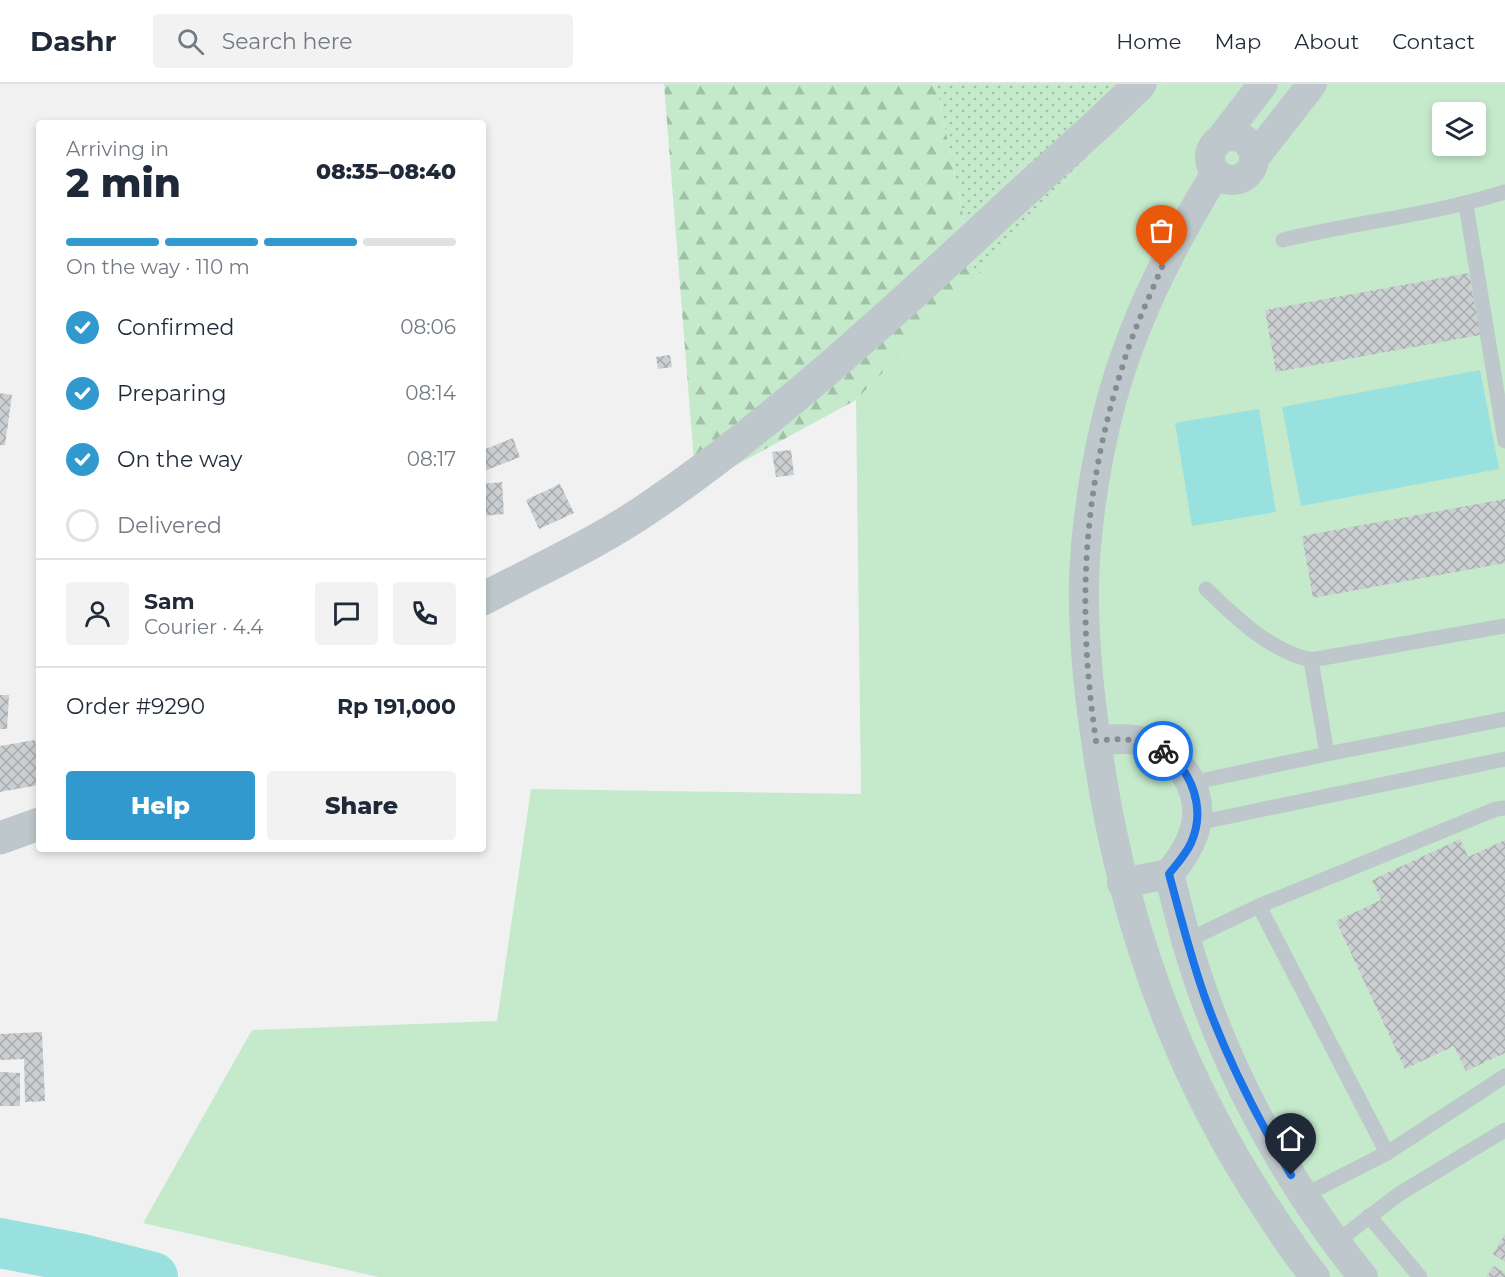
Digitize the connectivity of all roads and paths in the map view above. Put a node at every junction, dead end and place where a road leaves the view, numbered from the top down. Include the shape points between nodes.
1 (1140, 84) edge
2 (1263, 84) edge
3 (1312, 84) edge
4 (1220, 140) junction
5 (1255, 158) junction
6 (1216, 173) junction
7 (1505, 192) edge
8 (1466, 204) junction
9 (1283, 240) dead end
10 (1505, 441) edge
11 (1206, 589) dead end
12 (486, 597) edge
13 (1505, 626) edge
14 (1311, 660) junction
15 (1505, 719) edge
16 (1096, 741) junction
17 (1327, 754) junction
18 (1505, 759) edge
19 (1191, 783) junction
20 (1505, 808) edge
21 (1197, 823) junction
22 (36, 825) edge
23 (0, 838) edge
24 (1169, 874) junction
25 (1122, 884) junction
26 (1259, 906) junction
27 (1186, 941) junction
28 (1505, 1076) edge
29 (1505, 1130) edge
30 (1386, 1154) junction
31 (1303, 1196) junction
32 (1370, 1216) junction
33 (1335, 1243) junction
34 (1315, 1277) edge
35 (1363, 1277) edge
36 (1419, 1277) edge

1 - 12 street via 940,268 780,410 718,459 620,526
2 - 4 street
3 - 5 street
4 - 5 street via 1242,138 1249,143
4 - 6 street via 1210,159
5 - 6 street via 1244,177 1230,180
6 - 16 street via 1162,267 1140,316 1105,429 1088,525 1084,579 1088,687
7 - 8 lane
8 - 9 lane
8 - 10 lane
11 - 14 lane via 1256,635 1291,655
13 - 14 lane
14 - 17 lane
15 - 17 lane
16 - 19 street via 1123,738 1151,744 1176,759
16 - 25 street
17 - 19 lane
18 - 21 lane
19 - 21 street
20 - 26 lane
21 - 24 street via 1191,843
22 - 23 street
24 - 25 street
24 - 27 street
25 - 34 street via 1153,983 1193,1080 1242,1172
26 - 27 lane
26 - 30 lane
27 - 31 street via 1235,1072
28 - 30 lane
29 - 32 lane
30 - 31 lane
31 - 33 street
32 - 33 lane
32 - 36 lane
33 - 35 street

